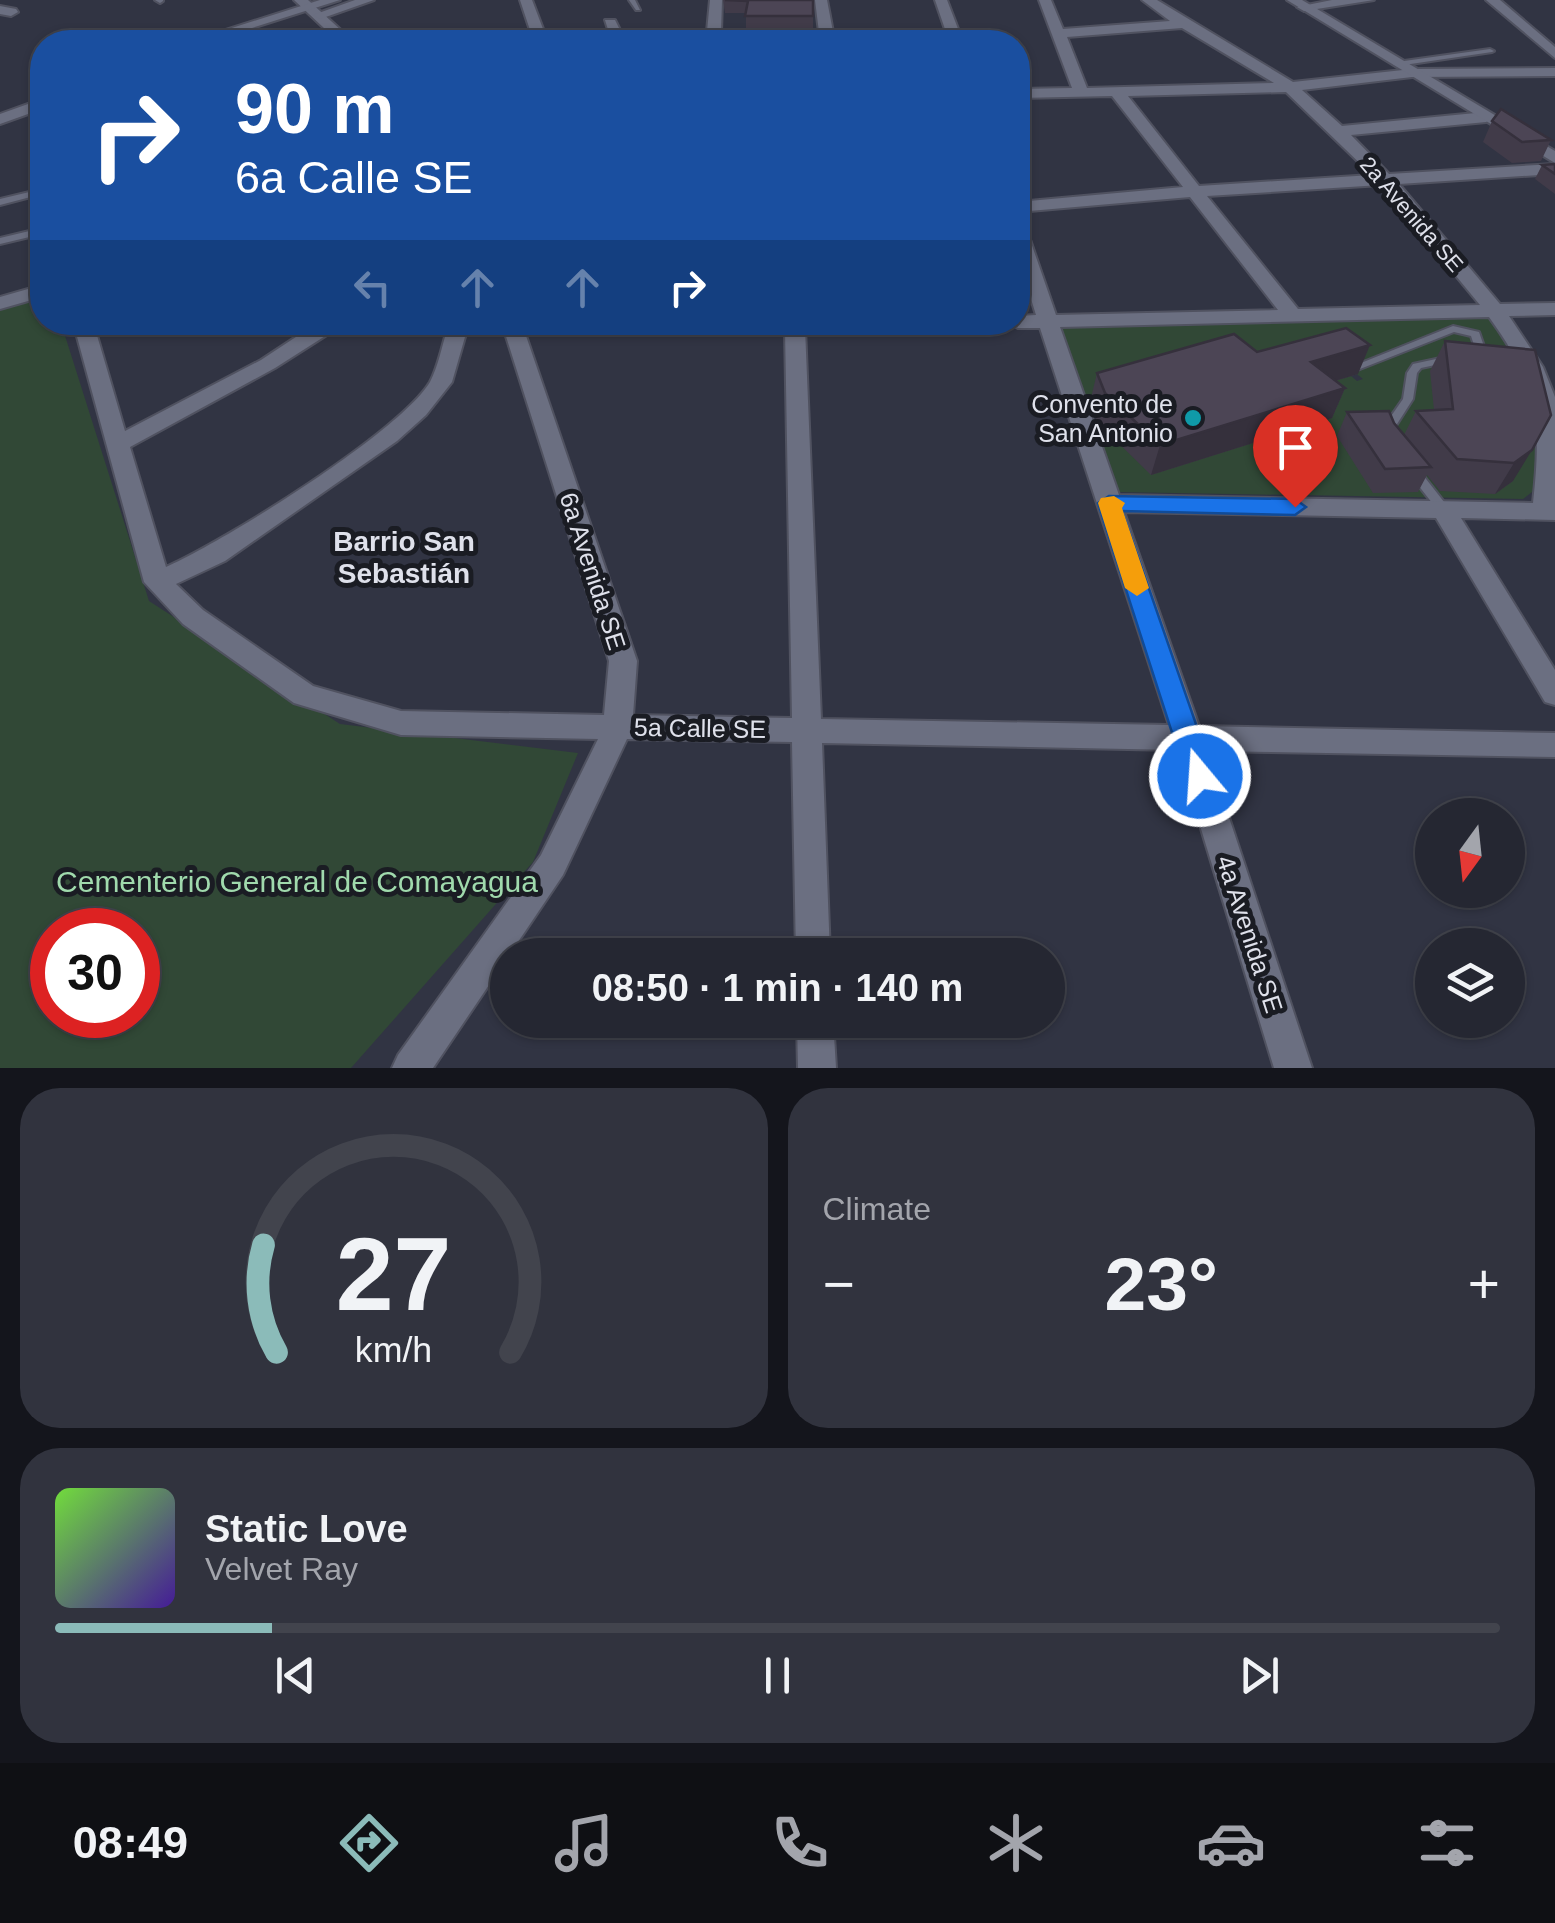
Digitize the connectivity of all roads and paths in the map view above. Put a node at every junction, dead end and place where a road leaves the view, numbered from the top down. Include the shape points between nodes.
1 (334, 0) edge
2 (368, 0) edge
3 (526, 0) edge
4 (632, 0) edge
5 (716, 0) edge
6 (821, 0) edge
7 (941, 0) edge
8 (1045, 0) edge
9 (1148, 0) edge
10 (1368, 0) edge
11 (1492, 0) edge
12 (1298, 3) edge
13 (310, 7) edge
14 (638, 9) dead end
15 (610, 23) dead end
16 (1182, 24) junction
17 (234, 30) edge
18 (260, 30) edge
19 (334, 30) edge
20 (537, 30) edge
21 (613, 30) edge
22 (714, 30) edge
23 (826, 30) edge
24 (952, 30) edge
25 (1058, 34) junction
26 (1490, 50) dead end
27 (1555, 54) edge
28 (1397, 64) junction
29 (1555, 72) edge
30 (1412, 74) junction
31 (1290, 87) junction
32 (1116, 91) junction
33 (1082, 92) junction
34 (1030, 94) edge
35 (0, 104) edge
36 (30, 105) edge
37 (30, 109) edge
38 (1486, 117) junction
39 (0, 118) edge
40 (1338, 131) junction
41 (1555, 158) edge
42 (1555, 169) edge
43 (1384, 178) junction
44 (1198, 191) junction
45 (30, 195) edge
46 (0, 202) edge
47 (1030, 206) edge
48 (30, 235) edge
49 (0, 241) edge
50 (1030, 267) edge
51 (30, 294) edge
52 (0, 303) edge
53 (1555, 310) edge
54 (1496, 311) junction
55 (1293, 316) junction
56 (1030, 322) edge
57 (1048, 322) junction
58 (86, 335) edge
59 (313, 335) edge
60 (455, 335) edge
61 (516, 335) edge
62 (795, 335) edge
63 (1356, 366) edge
64 (1390, 442) edge
65 (118, 445) junction
66 (1401, 455) edge
67 (1109, 503) junction
68 (1444, 510) junction
69 (1550, 512) edge
70 (157, 582) junction
71 (1555, 694) edge
72 (618, 726) junction
73 (806, 730) junction
74 (1188, 740) junction
75 (1555, 744) edge
76 (812, 938) edge
77 (816, 1038) edge
78 (411, 1068) edge
79 (817, 1068) edge
80 (1293, 1068) edge

1 - 13 street
2 - 13 street
3 - 20 street
4 - 14 lane
5 - 22 street
6 - 23 street
7 - 24 street
8 - 25 street
9 - 16 street, 2a Avenida SE
10 - 12 street
11 - 27 street
12 - 28 street
13 - 17 street
13 - 18 street
13 - 19 street
15 - 21 street
16 - 25 street
16 - 31 street, 2a Avenida SE
25 - 33 street
26 - 28 lane
28 - 30 street
29 - 30 street
30 - 31 street
30 - 38 street
31 - 32 street
31 - 40 street, 2a Avenida SE
32 - 33 street
32 - 44 street
33 - 34 street
35 - 36 street
37 - 39 street
38 - 40 street
38 - 41 street
40 - 43 street, 2a Avenida SE
42 - 43 street
43 - 44 street
43 - 54 street, 2a Avenida SE
44 - 47 street
44 - 55 street
45 - 46 lane
48 - 49 lane
50 - 57 street, 4a Avenida SE
51 - 52 street
53 - 54 street
54 - 55 street
54 - 69 street, 2a Avenida SE via 1544,396
55 - 57 street
56 - 57 street
57 - 67 street, 4a Avenida SE
58 - 65 street, 5a Calle SE
59 - 65 street
60 - 70 street via 441,382 389,436 216,555
61 - 72 street, 6a Avenida SE via 623,661
62 - 73 street
63 - 64 lane via 1453,330 1479,340 1477,356 1417,366 1408,400 1386,428
65 - 70 street, 5a Calle SE
66 - 68 lane
67 - 68 street
67 - 74 street, 4a Avenida SE
68 - 69 street
68 - 71 street
70 - 72 street, 5a Calle SE via 193,617 304,695 402,723
72 - 73 street, 5a Calle SE
72 - 78 street, 6a Avenida SE via 552,865
73 - 74 street, 5a Calle SE
73 - 76 street
74 - 75 street, 5a Calle SE
74 - 80 street, 4a Avenida SE
77 - 79 street

